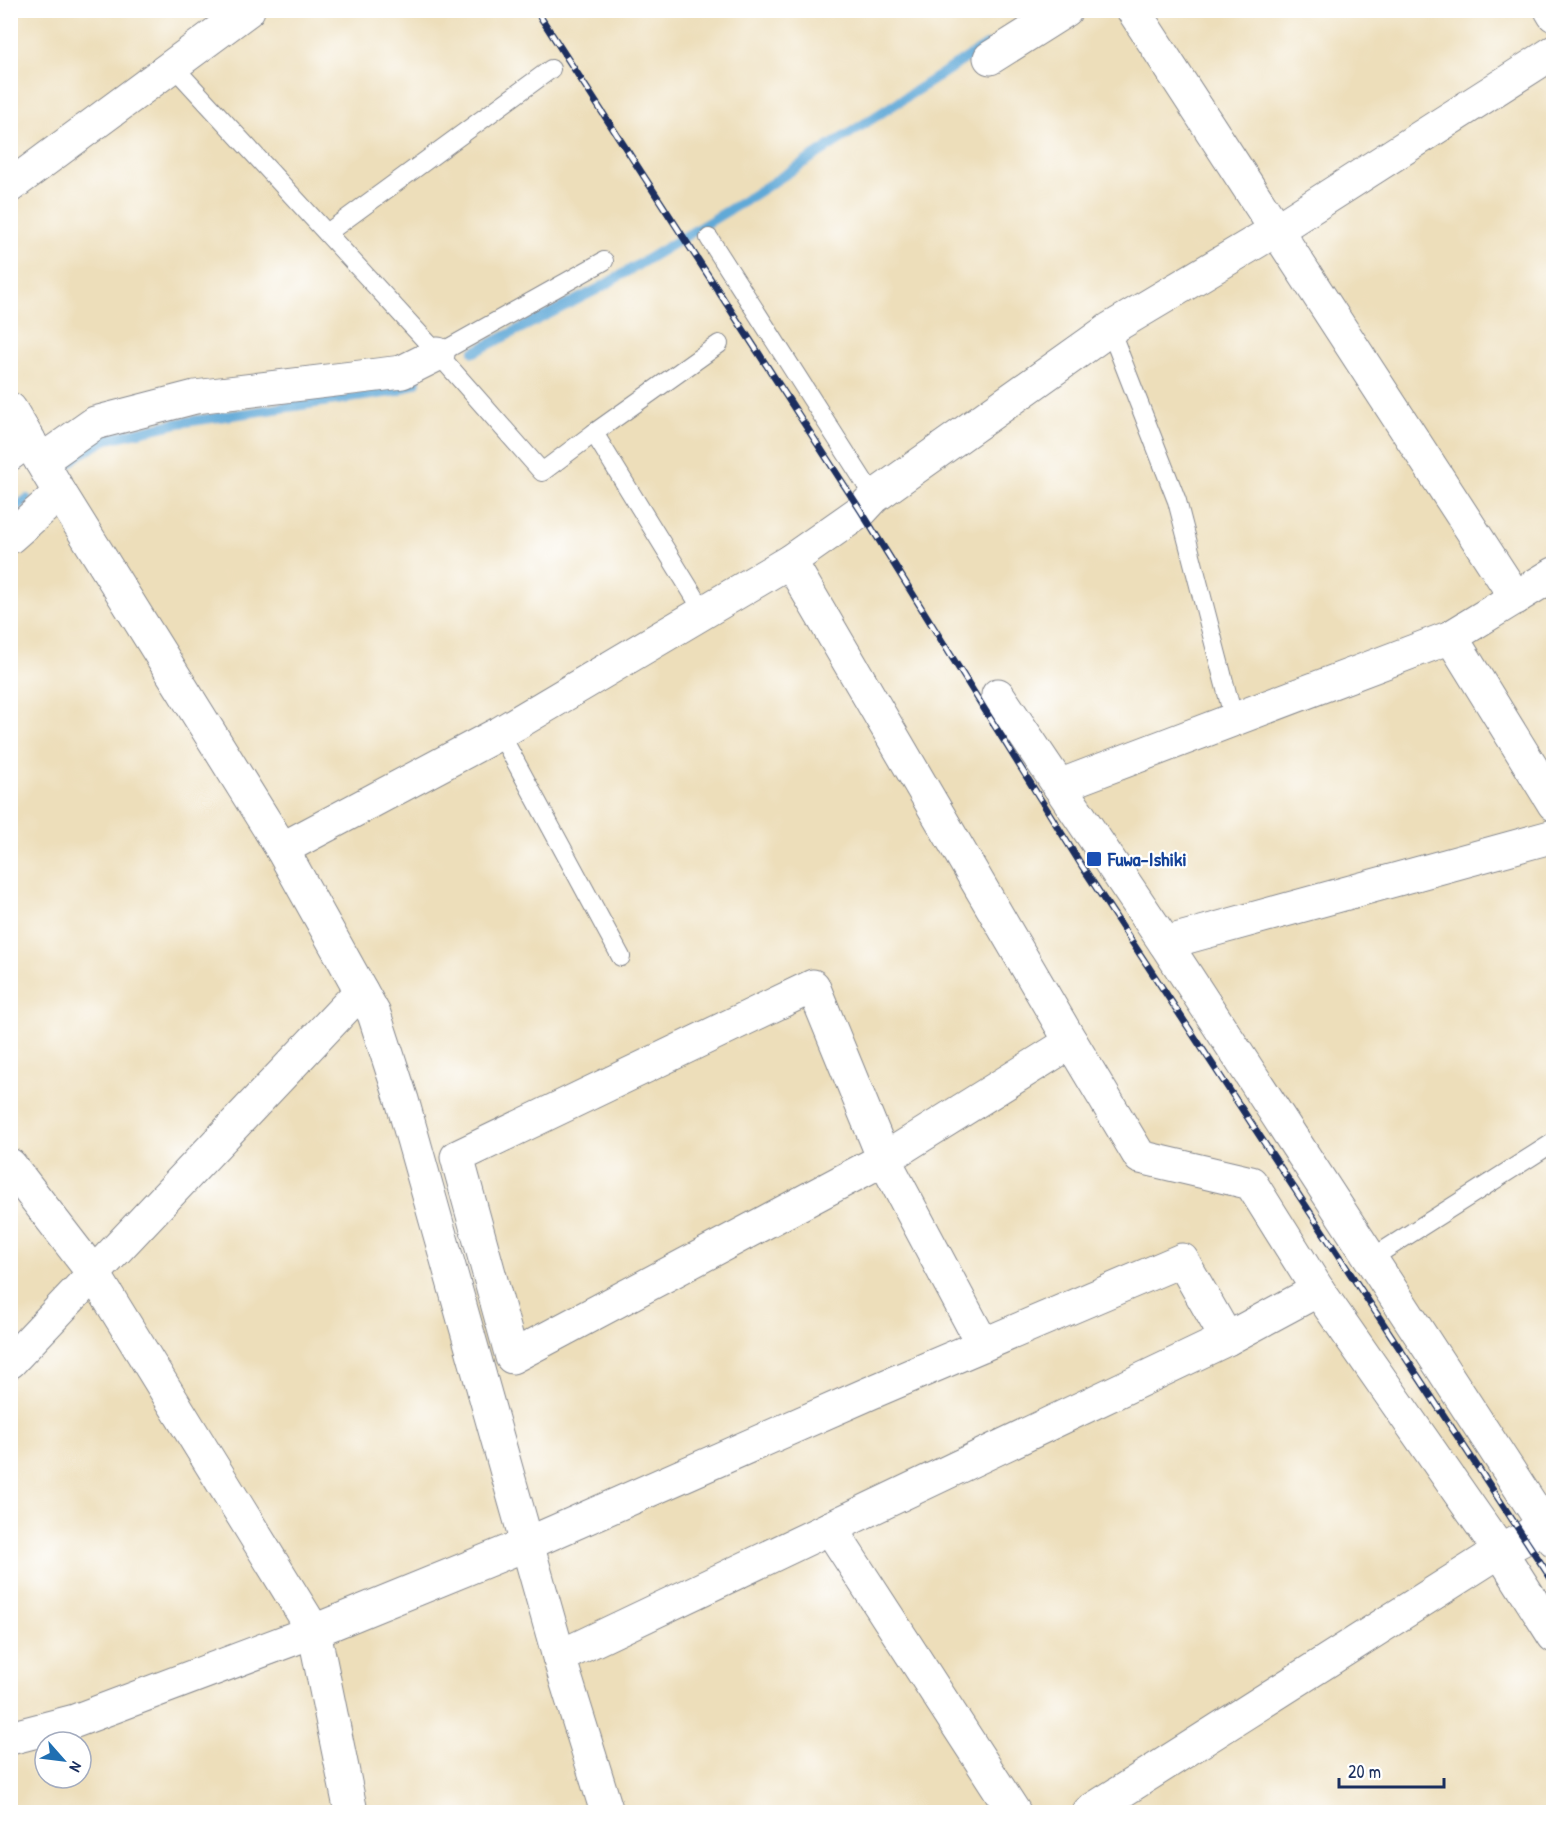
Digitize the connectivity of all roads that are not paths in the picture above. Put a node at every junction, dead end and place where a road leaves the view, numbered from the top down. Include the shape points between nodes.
1 (248, 10) edge
2 (1066, 10) edge
3 (1133, 10) edge
4 (1551, 10) edge
5 (1554, 15) edge
6 (1554, 52) edge
7 (990, 58) dead end
8 (173, 66) junction
9 (551, 69) dead end
10 (10, 186) edge
11 (1276, 230) junction
12 (327, 233) junction
13 (709, 238) dead end
14 (604, 261) dead end
15 (1110, 329) junction
16 (719, 344) dead end
17 (438, 354) junction
18 (10, 409) edge
19 (594, 433) junction
20 (27, 452) edge
21 (60, 493) junction
22 (874, 497) junction
23 (10, 537) edge
24 (790, 561) junction
25 (1554, 574) edge
26 (1516, 598) junction
27 (704, 612) junction
28 (1452, 637) junction
29 (998, 695) dead end
30 (1234, 720) junction
31 (500, 733) junction
32 (1059, 786) junction
33 (1554, 804) edge
34 (1554, 836) edge
35 (282, 849) junction
36 (1165, 943) junction
37 (621, 957) dead end
38 (361, 991) junction
39 (1071, 1042) junction
40 (1554, 1142) edge
41 (884, 1159) junction
42 (10, 1165) edge
43 (1372, 1258) junction
44 (94, 1274) junction
45 (1318, 1290) junction
46 (1227, 1339) junction
47 (983, 1345) junction
48 (10, 1362) edge
49 (1550, 1527) edge
50 (830, 1528) junction
51 (527, 1544) junction
52 (1500, 1551) junction
53 (314, 1631) junction
54 (1554, 1636) edge
55 (559, 1657) junction
56 (10, 1738) edge
57 (351, 1812) edge
58 (607, 1812) edge
59 (1014, 1812) edge
60 (1089, 1812) edge

1 - 8 street
2 - 7 street
3 - 11 street
4 - 5 street
6 - 11 street
8 - 10 street
8 - 12 lane
9 - 12 lane
11 - 15 street
11 - 26 street
12 - 17 lane
13 - 22 lane
14 - 17 lane
15 - 22 street
15 - 30 lane via 1177,501
16 - 19 lane
17 - 19 lane via 542,472
17 - 20 street via 402,372 195,398 95,423
18 - 20 street
19 - 27 lane
20 - 21 street
21 - 23 street
21 - 35 street
22 - 24 street via 861,511
24 - 27 street
24 - 39 street
25 - 26 street
26 - 28 street
27 - 31 street
28 - 30 street
28 - 33 street
29 - 32 street
30 - 32 street
31 - 35 street
31 - 37 lane
32 - 36 street
34 - 36 street
35 - 38 street
36 - 43 street
38 - 44 street
38 - 51 street via 374,1014 402,1100
39 - 41 street
39 - 45 street via 1140,1157 1251,1183
40 - 43 lane
41 - 41 street via 813,986 457,1157 512,1358
41 - 47 street
42 - 44 street
43 - 49 street
44 - 48 street
44 - 53 street
45 - 46 street
45 - 52 street
46 - 47 street via 1182,1260
46 - 50 street
47 - 51 street
49 - 52 street
50 - 55 street
50 - 59 street
51 - 53 street
51 - 55 street
52 - 54 street
52 - 60 street
53 - 56 street via 75,1721
53 - 57 street
55 - 58 street

